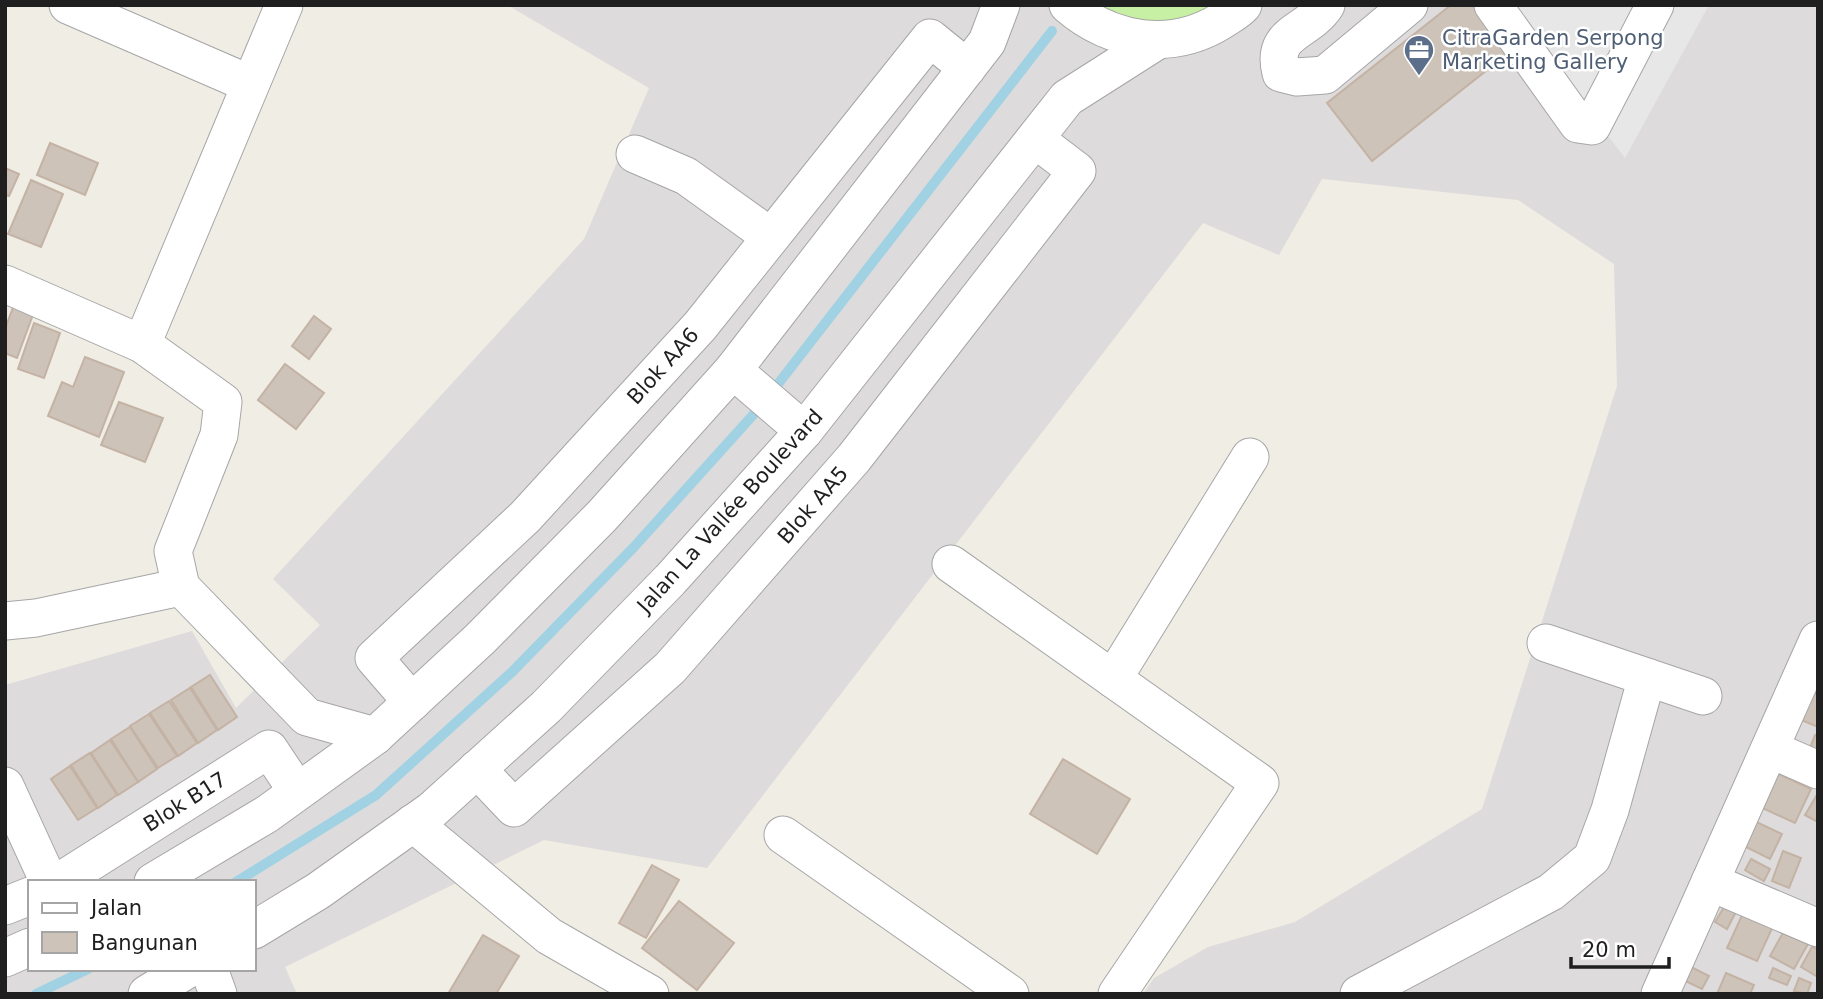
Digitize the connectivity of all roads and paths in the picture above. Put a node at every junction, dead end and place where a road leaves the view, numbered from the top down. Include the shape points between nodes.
1 (68, 5) edge
2 (284, 5) edge
3 (1001, 5) edge
4 (1068, 5) edge
5 (1243, 5) edge
6 (1326, 5) edge
7 (1409, 5) edge
8 (1493, 5) edge
9 (1656, 5) edge
10 (1155, 42) junction
11 (967, 68) junction
12 (250, 84) junction
13 (1035, 139) junction
14 (635, 154) dead end
15 (771, 237) junction
16 (5, 284) edge
17 (142, 344) junction
18 (733, 370) junction
19 (804, 431) junction
20 (1250, 457) dead end
21 (951, 564) dead end
22 (181, 587) junction
23 (5, 621) edge
24 (1818, 640) edge
25 (1546, 643) dead end
26 (1647, 677) junction
27 (1113, 679) junction
28 (1703, 696) dead end
29 (412, 702) junction
30 (375, 736) junction
31 (1770, 749) junction
32 (477, 769) junction
33 (1818, 770) edge
34 (5, 786) edge
35 (298, 791) junction
36 (423, 816) junction
37 (783, 835) dead end
38 (48, 880) edge
39 (62, 880) edge
40 (156, 880) edge
41 (1710, 882) junction
42 (28, 897) edge
43 (5, 906) edge
44 (1818, 928) edge
45 (256, 929) edge
46 (28, 948) edge
47 (5, 958) edge
48 (185, 971) edge
49 (210, 971) edge
50 (598, 981) edge
51 (147, 994) edge
52 (218, 994) edge
53 (650, 994) edge
54 (1010, 994) edge
55 (1117, 994) edge
56 (1359, 994) edge
57 (1660, 994) edge

1 - 12 street
2 - 12 street
3 - 11 street via 987,42
4 - 10 street via 1108,32
5 - 10 street via 1201,33
6 - 7 street via 1283,41 1276,56 1281,73 1325,75
8 - 9 street via 1578,124 1592,126
10 - 13 street, Jalan La Vallée Boulevard via 1067,97
11 - 15 street, Blok AA6 via 930,38
11 - 18 street
12 - 17 street
13 - 19 street, Jalan La Vallée Boulevard
13 - 32 street, Blok AA5 via 1077,172 854,458 678,658 514,808
14 - 15 street via 686,176
15 - 29 street, Blok AA6 via 700,326 524,517 374,658
16 - 17 street
17 - 22 street via 223,402 219,435 173,551
18 - 19 street
18 - 29 street via 592,525
19 - 32 street, Jalan La Vallée Boulevard via 670,580 546,707
20 - 27 street
21 - 27 street
22 - 23 street
22 - 30 street via 307,717
24 - 31 street
25 - 26 street
26 - 28 street
26 - 56 street via 1592,858 1550,892
27 - 55 street via 1260,783
29 - 30 street
30 - 35 street
31 - 33 street
31 - 41 street
32 - 36 street, Jalan La Vallée Boulevard
34 - 38 street
35 - 39 street, Blok B17 via 269,749
35 - 40 street
36 - 45 street, Jalan La Vallée Boulevard
36 - 50 street
37 - 54 street
41 - 44 street
41 - 57 street
42 - 43 street
46 - 47 street
48 - 51 street
49 - 52 street
50 - 53 street

